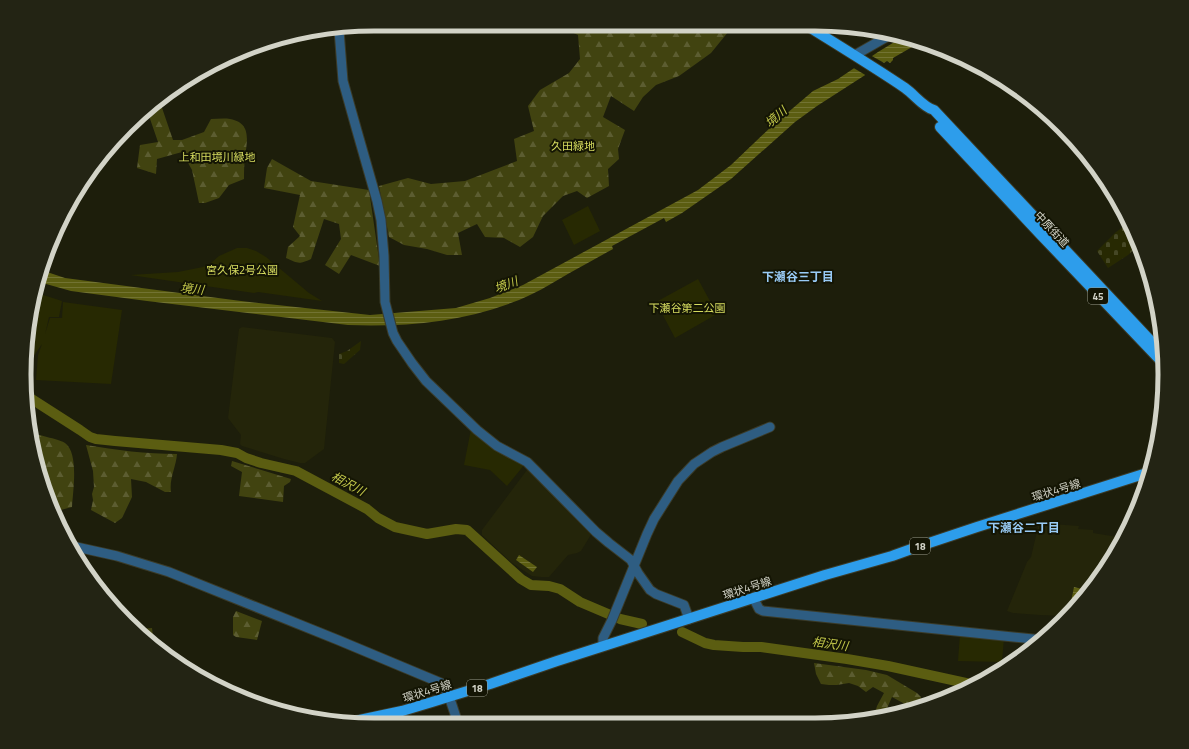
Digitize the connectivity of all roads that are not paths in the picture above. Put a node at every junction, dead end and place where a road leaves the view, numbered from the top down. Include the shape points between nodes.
1 (816, 31) edge
2 (339, 33) edge
3 (884, 39) edge
4 (857, 56) junction
5 (929, 109) junction
6 (1157, 347) edge
7 (1157, 357) edge
8 (770, 427) dead end
9 (1143, 474) edge
10 (78, 548) edge
11 (634, 566) junction
12 (754, 598) junction
13 (689, 619) junction
14 (1034, 639) edge
15 (602, 646) junction
16 (449, 697) junction
17 (370, 718) edge
18 (456, 718) edge

1 - 4 main road, 中原街道 / 45
2 - 11 street via 343,81 376,194 381,220 386,307 394,333 412,363 445,400 496,446 527,462 596,532 631,560
3 - 4 street
4 - 5 main road, 中原街道 / 45 via 907,90
5 - 6 main road, 中原街道 / 45 via 934,110
5 - 7 main road, 中原街道 / 45 via 929,114
8 - 11 street via 722,447 686,472 670,492 654,520
9 - 12 main road, 環状4号線 / 18
10 - 16 street via 150,566 232,596 441,683
11 - 13 street via 650,590 684,605
11 - 15 street via 603,638
12 - 13 main road, 環状4号線 / 18
12 - 14 street via 759,609 763,611
13 - 15 main road, 環状4号線 / 18
15 - 16 main road, 環状4号線 / 18
16 - 17 main road, 環状4号線 / 18
16 - 18 street

